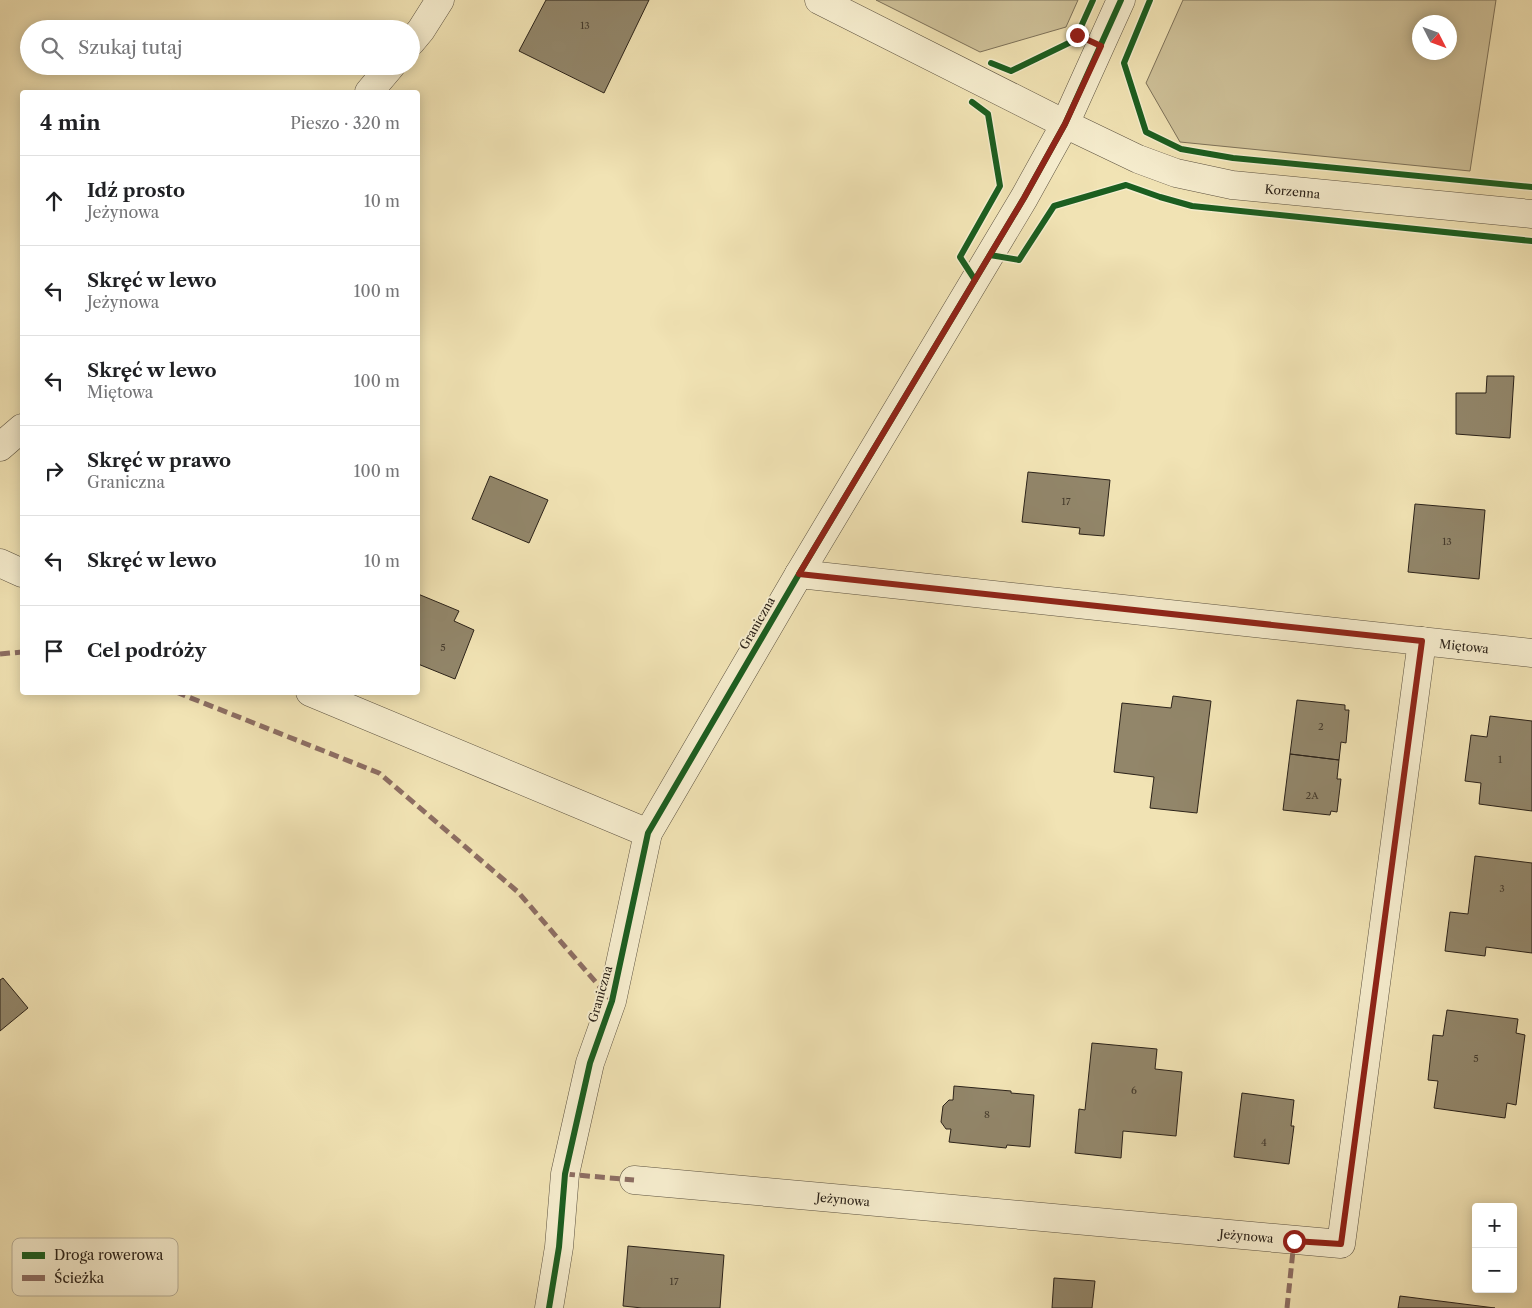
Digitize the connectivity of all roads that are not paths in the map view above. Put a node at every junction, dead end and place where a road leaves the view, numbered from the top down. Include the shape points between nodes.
1 (440, 0) edge
2 (819, 0) edge
3 (1121, 0) edge
4 (420, 31) edge
5 (383, 75) edge
6 (371, 90) edge
7 (1065, 124) junction
8 (1532, 214) edge
9 (20, 430) edge
10 (0, 447) edge
11 (0, 563) edge
12 (20, 572) edge
13 (799, 574) junction
14 (1422, 641) junction
15 (1532, 653) edge
16 (317, 695) edge
17 (648, 834) junction
18 (634, 1180) dead end
19 (550, 1308) edge

1 - 4 street
2 - 7 street, Korzenna
3 - 7 street, Graniczna
5 - 6 street
7 - 8 street, Korzenna via 1158,167 1204,180
7 - 13 street, Graniczna
9 - 10 street
11 - 12 street
13 - 14 street, Miętowa
13 - 17 street, Graniczna
14 - 15 street, Miętowa
14 - 18 street, Jeżynowa via 1341,1244
16 - 17 street
17 - 19 street, Graniczna via 612,1001 590,1063 565,1174

